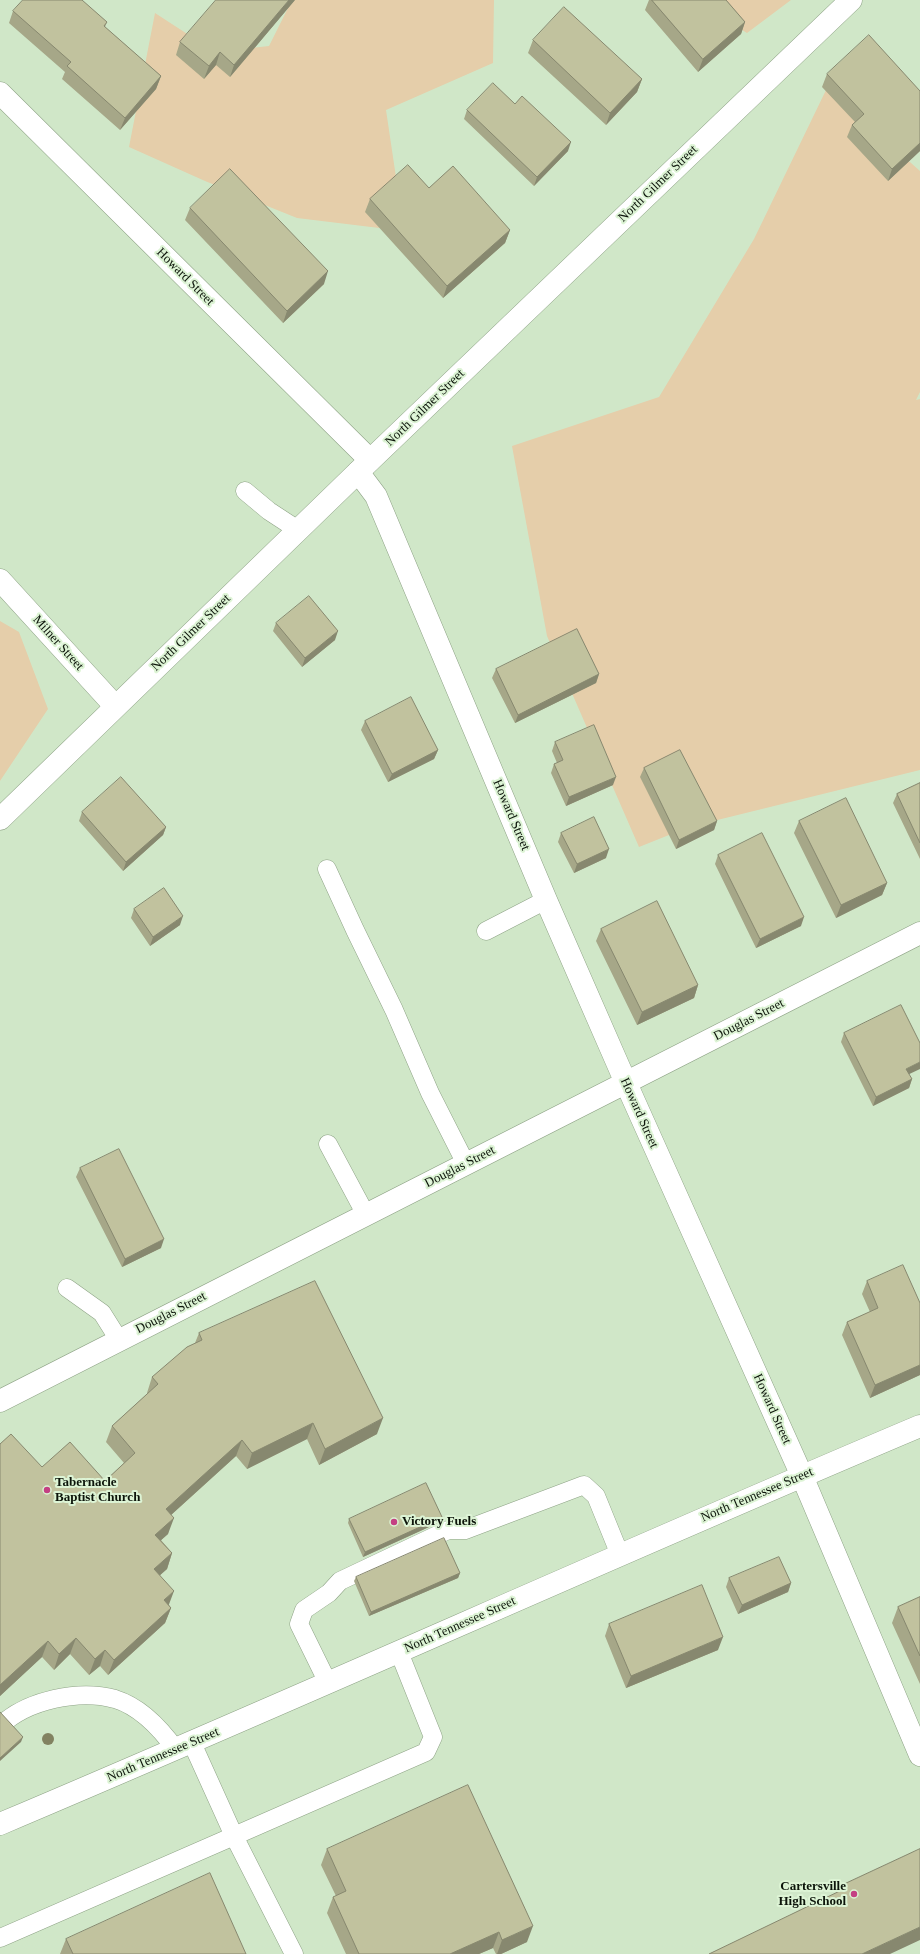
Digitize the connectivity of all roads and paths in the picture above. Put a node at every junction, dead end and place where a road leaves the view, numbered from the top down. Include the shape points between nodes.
1 (851, 0) edge
2 (0, 93) edge
3 (364, 466) junction
4 (245, 491) dead end
5 (298, 530) junction
6 (0, 580) edge
7 (115, 706) junction
8 (0, 819) edge
9 (327, 869) dead end
10 (546, 900) junction
11 (486, 931) dead end
12 (920, 933) edge
13 (626, 1083) junction
14 (328, 1144) dead end
15 (466, 1164) junction
16 (366, 1215) junction
17 (67, 1288) dead end
18 (119, 1340) junction
19 (0, 1401) edge
20 (920, 1426) edge
21 (802, 1476) junction
22 (620, 1555) junction
23 (399, 1652) junction
24 (328, 1683) junction
25 (0, 1726) edge
26 (184, 1746) junction
27 (920, 1755) edge
28 (0, 1824) edge
29 (234, 1836) junction
30 (0, 1938) edge
31 (294, 1954) edge

1 - 3 street, North Gilmer Street
2 - 3 street, Howard Street
3 - 5 street, North Gilmer Street
3 - 10 street, Howard Street
4 - 5 lane via 269,512
5 - 7 street, North Gilmer Street
6 - 7 street, Milner Street
7 - 8 street, North Gilmer Street
9 - 15 lane via 430,1093
10 - 11 lane
10 - 13 street, Howard Street
12 - 13 street, Douglas Street
13 - 15 street, Douglas Street
13 - 21 street, Howard Street
14 - 16 lane
15 - 16 street, Douglas Street
16 - 18 street, Douglas Street
17 - 18 lane via 102,1313
18 - 19 street, Douglas Street
20 - 21 street, North Tennessee Street
21 - 22 street, North Tennessee Street
21 - 27 street, Howard Street
22 - 23 street, North Tennessee Street
22 - 24 lane via 596,1496 584,1485 465,1530 448,1530 340,1581 329,1593 304,1610 299,1624
23 - 24 street, North Tennessee Street
23 - 29 lane via 433,1737 426,1752
24 - 26 street, North Tennessee Street
25 - 26 lane via 8,1718 35,1705 64,1697 90,1696 116,1699 139,1712
26 - 28 street, North Tennessee Street
26 - 29 lane
29 - 30 lane
29 - 31 lane

